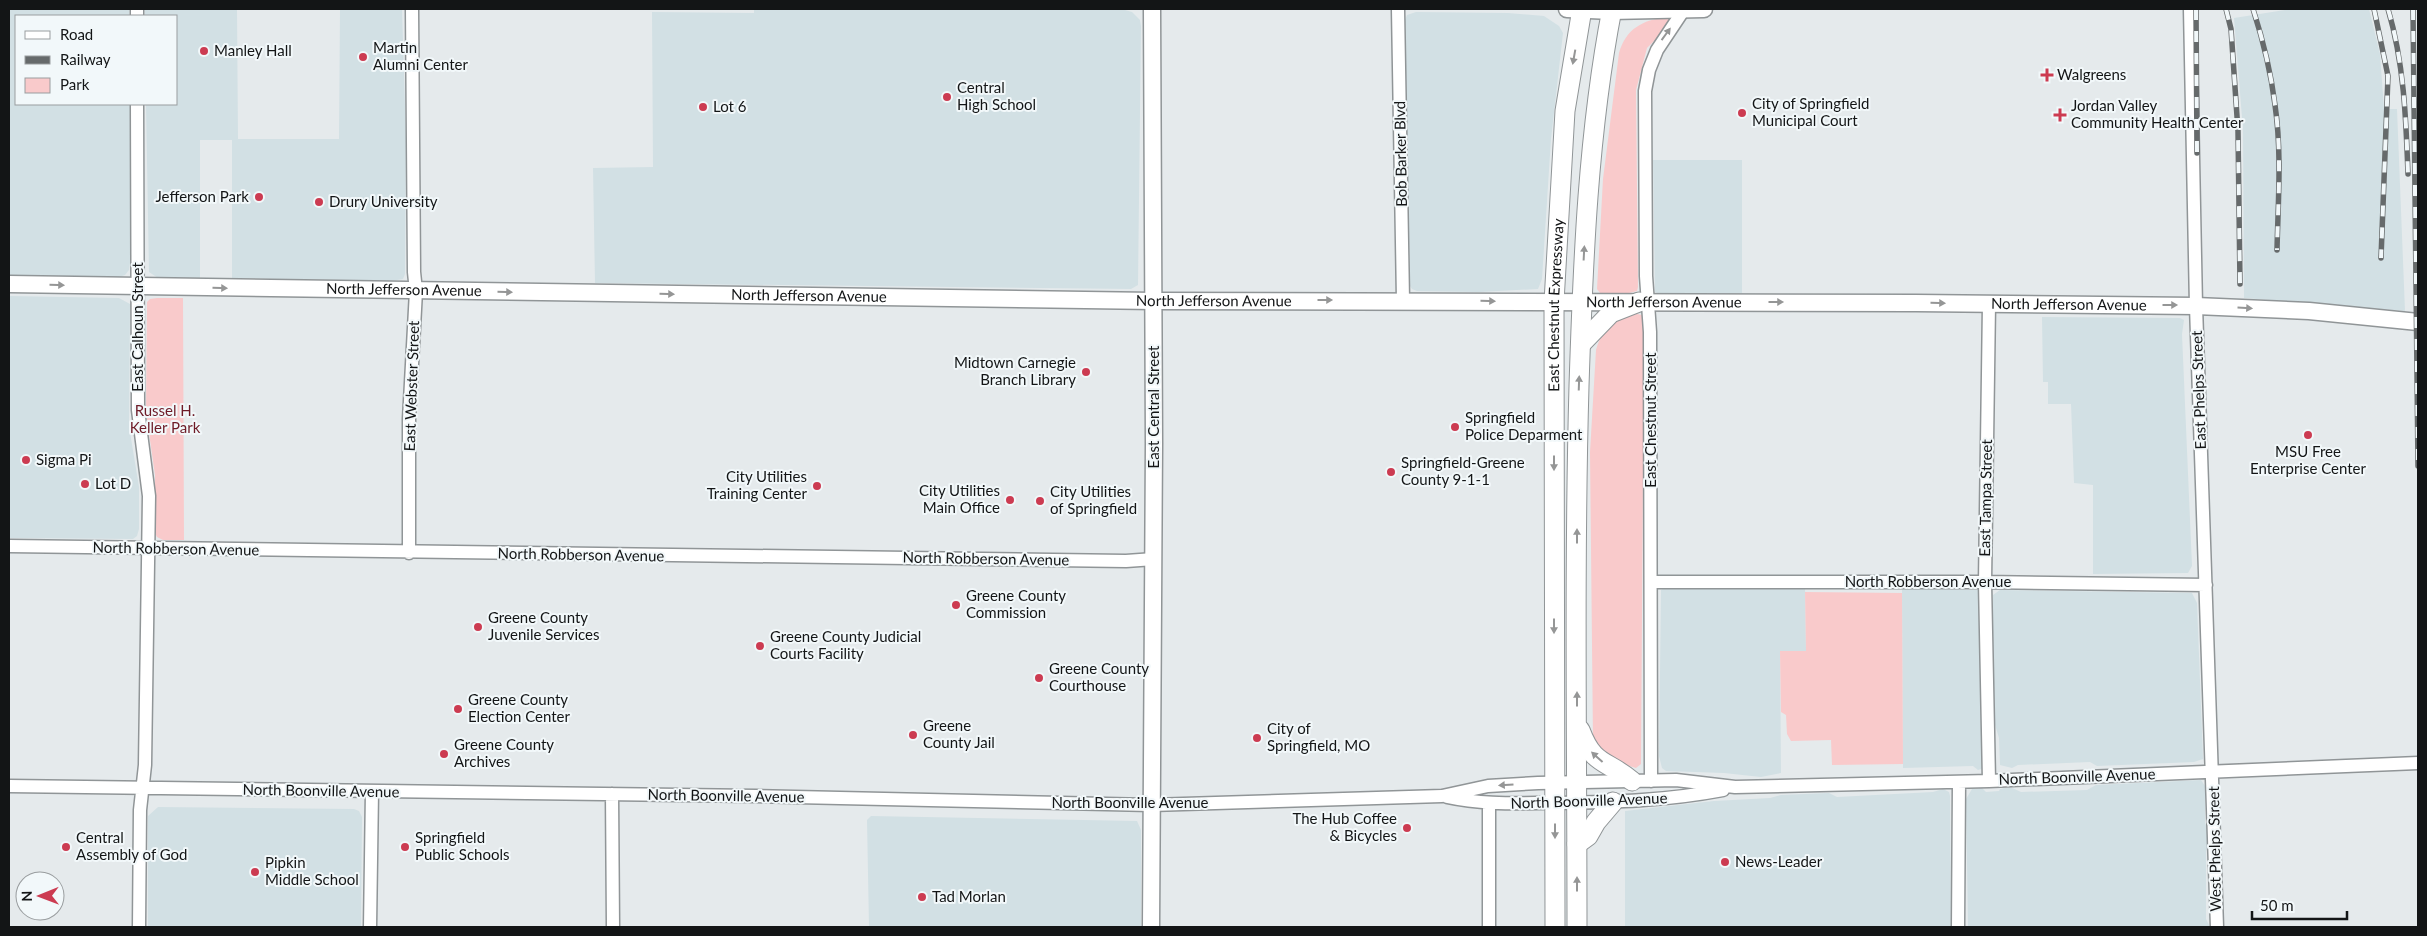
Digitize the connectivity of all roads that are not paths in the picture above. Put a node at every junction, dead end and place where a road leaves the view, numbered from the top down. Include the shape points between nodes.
1 (412, 9) edge
2 (1152, 9) edge
3 (1398, 9) edge
4 (1577, 9) edge
5 (1704, 9) edge
6 (2190, 9) edge
7 (1612, 10) edge
8 (1683, 10) junction
9 (137, 105) edge
10 (9, 284) edge
11 (138, 288) junction
12 (416, 291) junction
13 (1154, 300) junction
14 (1403, 300) junction
15 (1554, 302) junction
16 (1582, 302) junction
17 (1644, 302) junction
18 (1989, 304) junction
19 (2196, 306) junction
20 (2418, 322) edge
21 (1580, 344) junction
22 (9, 546) edge
23 (148, 549) junction
24 (409, 553) junction
25 (1154, 559) junction
26 (1651, 582) junction
27 (1985, 582) junction
28 (2206, 584) junction
29 (1577, 721) junction
30 (2418, 763) edge
31 (2213, 772) junction
32 (1632, 781) junction
33 (1651, 781) junction
34 (1989, 781) junction
35 (1577, 782) junction
36 (1959, 782) junction
37 (1555, 783) junction
38 (9, 786) edge
39 (142, 788) junction
40 (1735, 788) junction
41 (372, 791) junction
42 (612, 794) junction
43 (1442, 796) junction
44 (1613, 802) junction
45 (1555, 803) junction
46 (1577, 803) junction
47 (1489, 804) junction
48 (1150, 806) junction
49 (1577, 844) junction
50 (139, 927) edge
51 (370, 927) edge
52 (613, 927) edge
53 (1151, 927) edge
54 (1489, 927) edge
55 (1555, 927) edge
56 (1577, 927) edge
57 (1958, 927) edge
58 (2217, 927) edge

1 - 12 street, East Webster Street
2 - 13 main road, East Central Street
3 - 14 street, Bob Barker Blvd
4 - 7 main road
4 -> 15 main road, East Chestnut Expressway via 1565,111
5 - 8 main road
6 - 19 street, East Phelps Street
7 - 8 main road
16 -> 7 main road, East Chestnut Expressway via 1588,191
17 -> 8 street, East Chestnut Street via 1645,91 1652,60
9 - 11 street, East Calhoun Street
10 -> 11 main road, North Jefferson Avenue
11 -> 12 main road, North Jefferson Avenue
11 - 23 street, East Calhoun Street via 138,410 148,486
12 -> 13 main road, North Jefferson Avenue
12 - 24 street, East Webster Street via 409,419
13 -> 14 main road, North Jefferson Avenue
13 - 25 main road, East Central Street
14 -> 15 main road, North Jefferson Avenue
15 - 16 main road, North Jefferson Avenue
15 -> 37 main road, East Chestnut Expressway
16 - 17 main road, North Jefferson Avenue
16 - 21 main road, East Chestnut Expressway
17 -> 18 main road, North Jefferson Avenue
17 - 21 main road via 1611,313
17 - 26 street, East Chestnut Street
18 -> 19 main road, North Jefferson Avenue
18 - 27 street, East Tampa Street
19 -> 20 main road, North Jefferson Avenue via 2309,311
19 - 28 street, East Phelps Street
29 -> 21 main road, East Chestnut Expressway
22 - 23 street, North Robberson Avenue
23 - 24 street, North Robberson Avenue
23 - 39 street, East Calhoun Street
24 - 25 street, North Robberson Avenue
25 - 48 main road, East Central Street
26 - 27 street, North Robberson Avenue
26 - 33 street, East Chestnut Street
27 - 28 street, North Robberson Avenue
27 - 34 street, East Tampa Street
28 - 31 street, East Phelps Street
32 -> 29 main road via 1619,770 1598,760 1586,747
29 - 35 main road, East Chestnut Expressway
30 - 31 street, North Boonville Avenue
31 - 34 street, North Boonville Avenue
31 - 58 street, West Phelps Street
32 - 33 street, North Boonville Avenue
32 - 35 street, North Boonville Avenue
33 - 40 street, North Boonville Avenue via 1676,780
34 - 36 street, North Boonville Avenue
35 - 37 street, North Boonville Avenue
35 - 46 main road, East Chestnut Expressway
36 - 40 street, North Boonville Avenue
36 - 57 street
37 -> 43 street, North Boonville Avenue via 1488,786
37 - 45 main road, East Chestnut Expressway
38 - 39 street, North Boonville Avenue
39 - 41 street, North Boonville Avenue
39 - 50 street, East Calhoun Street
40 - 44 street, North Boonville Avenue via 1679,798
41 - 42 street, North Boonville Avenue
41 - 51 street
42 - 48 street, North Boonville Avenue
42 - 52 street
43 - 47 street, North Boonville Avenue
43 - 48 street, North Boonville Avenue
44 - 46 street, North Boonville Avenue
44 - 49 main road via 1588,836
45 - 46 street, North Boonville Avenue
45 - 47 street, North Boonville Avenue
45 -> 55 main road, East Chestnut Expressway
46 - 49 main road, East Chestnut Expressway
47 - 54 street
48 - 53 main road, East Central Street
56 -> 49 main road, East Chestnut Expressway

